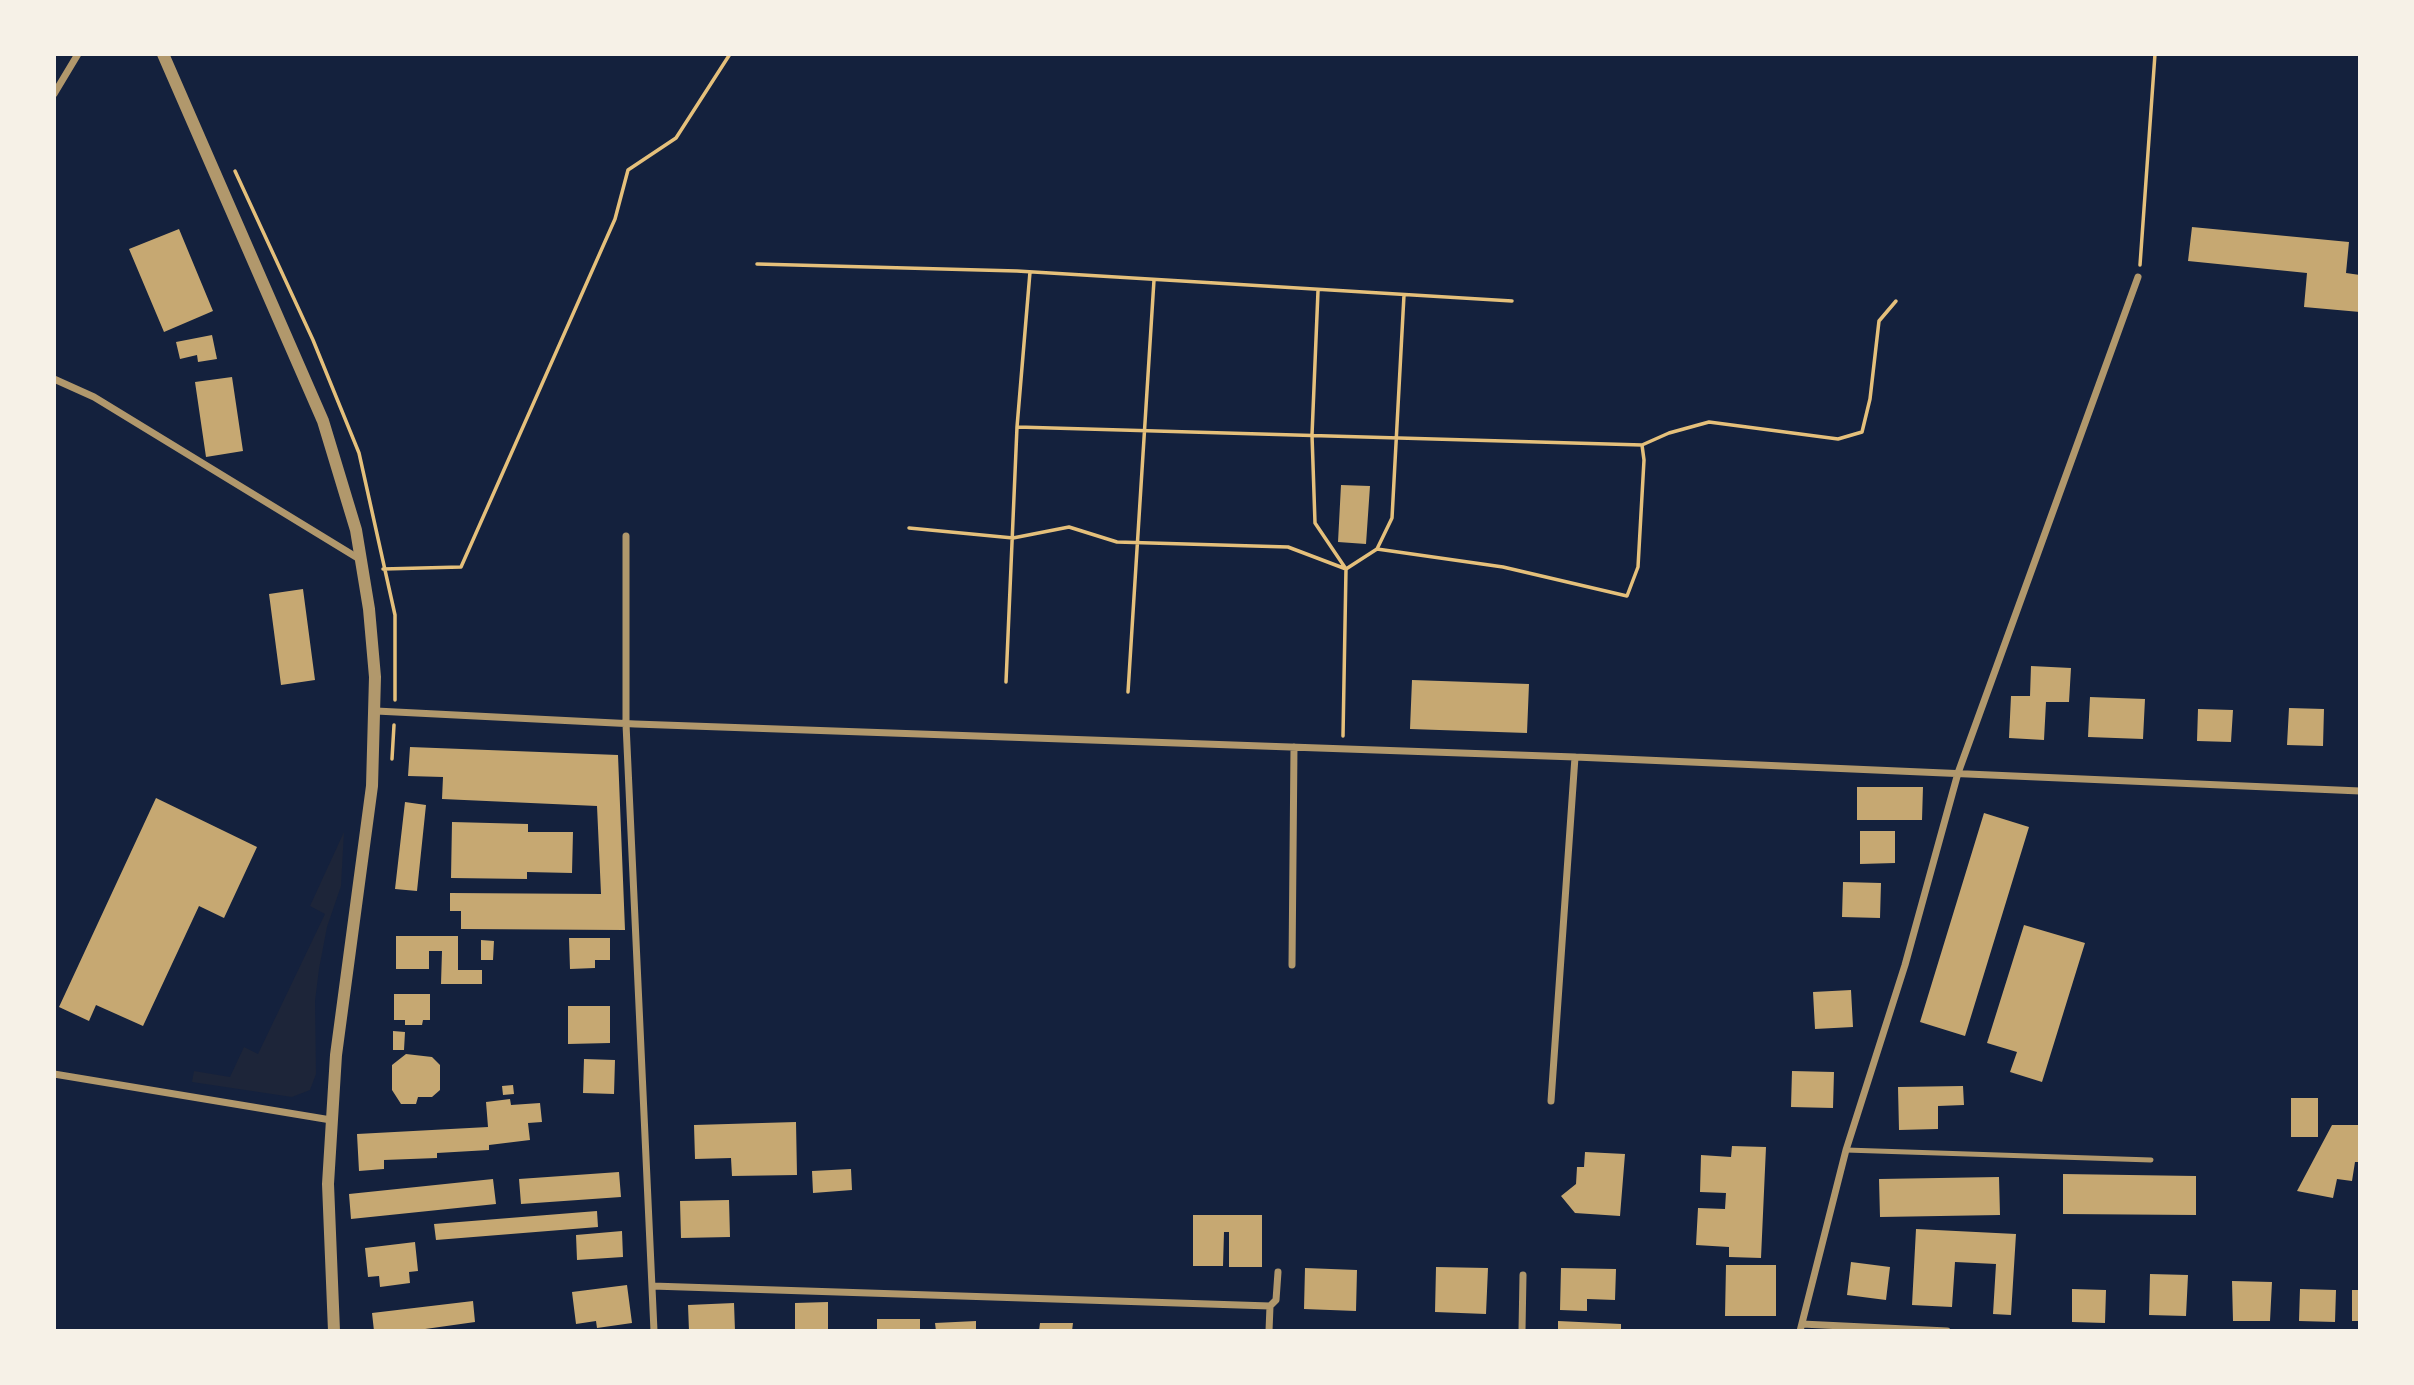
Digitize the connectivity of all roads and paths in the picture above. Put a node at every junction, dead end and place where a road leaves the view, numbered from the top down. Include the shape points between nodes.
1 (163, 54) edge
2 (730, 54) edge
3 (2155, 54) edge
4 (77, 55) edge
5 (54, 94) edge
6 (234, 170) dead end
7 (757, 264) dead end
8 (1030, 272) junction
9 (2138, 277) joint
10 (1154, 280) junction
11 (1318, 291) junction
12 (1404, 295) junction
13 (1512, 301) dead end
14 (1896, 301) dead end
15 (54, 379) edge
16 (1017, 427) junction
17 (1147, 431) junction
18 (1312, 435) junction
19 (1397, 438) junction
20 (1642, 445) junction
21 (909, 528) dead end
22 (626, 536) dead end
23 (1013, 538) junction
24 (1139, 543) junction
25 (1377, 550) junction
26 (362, 561) junction
27 (384, 569) junction
28 (1346, 569) junction
29 (1006, 682) dead end
30 (1128, 692) dead end
31 (376, 711) junction
32 (395, 712) junction
33 (626, 724) junction
34 (1294, 747) junction
35 (1343, 749) junction
36 (1575, 757) junction
37 (391, 770) dead end
38 (1958, 773) junction
39 (2360, 791) edge
40 (1292, 965) dead end
41 (54, 1074) edge
42 (1551, 1101) dead end
43 (331, 1120) junction
44 (1846, 1150) junction
45 (2151, 1160) dead end
46 (1278, 1272) dead end
47 (1523, 1275) dead end
48 (652, 1286) junction
49 (1270, 1306) junction
50 (1801, 1327) edge
51 (334, 1331) edge
52 (654, 1331) edge
53 (1269, 1331) edge
54 (1522, 1331) edge
55 (1947, 1331) edge

1 - 26 street via 323,421
2 - 27 path via 676,138 628,170 615,219 461,567
3 - 9 path
4 - 5 street
6 - 27 path via 313,340 359,453
7 - 8 path
8 - 10 path
8 - 16 path
9 - 38 street
10 - 11 path
10 - 17 path
11 - 12 path
11 - 18 path
12 - 13 path
12 - 19 path
14 - 20 path via 1879,321 1862,432 1838,439 1709,422
15 - 26 street via 94,397
16 - 17 path
16 - 23 path
17 - 18 path
17 - 24 path
18 - 19 path
18 - 28 path via 1315,523
19 - 20 path
19 - 25 path via 1392,518
20 - 25 path via 1638,567 1627,596 1503,567
21 - 23 path
22 - 33 street
23 - 24 path via 1069,527 1117,542
23 - 29 path
24 - 28 path via 1288,547
24 - 30 path
25 - 28 path
26 - 27 path
26 - 31 street via 374,642
27 - 32 path via 395,615
28 - 35 path
31 - 32 street
31 - 43 street via 367,847
32 - 33 street
32 - 37 path
33 - 34 street
33 - 48 street
34 - 35 street
34 - 40 street
35 - 36 street
36 - 38 street
36 - 42 street
38 - 39 street
38 - 44 street via 1905,965
41 - 43 street
43 - 51 street via 328,1184
44 - 45 lane
44 - 50 street
46 - 49 street via 1276,1300
47 - 54 street
48 - 49 street
48 - 52 street
49 - 53 street
50 - 55 street

